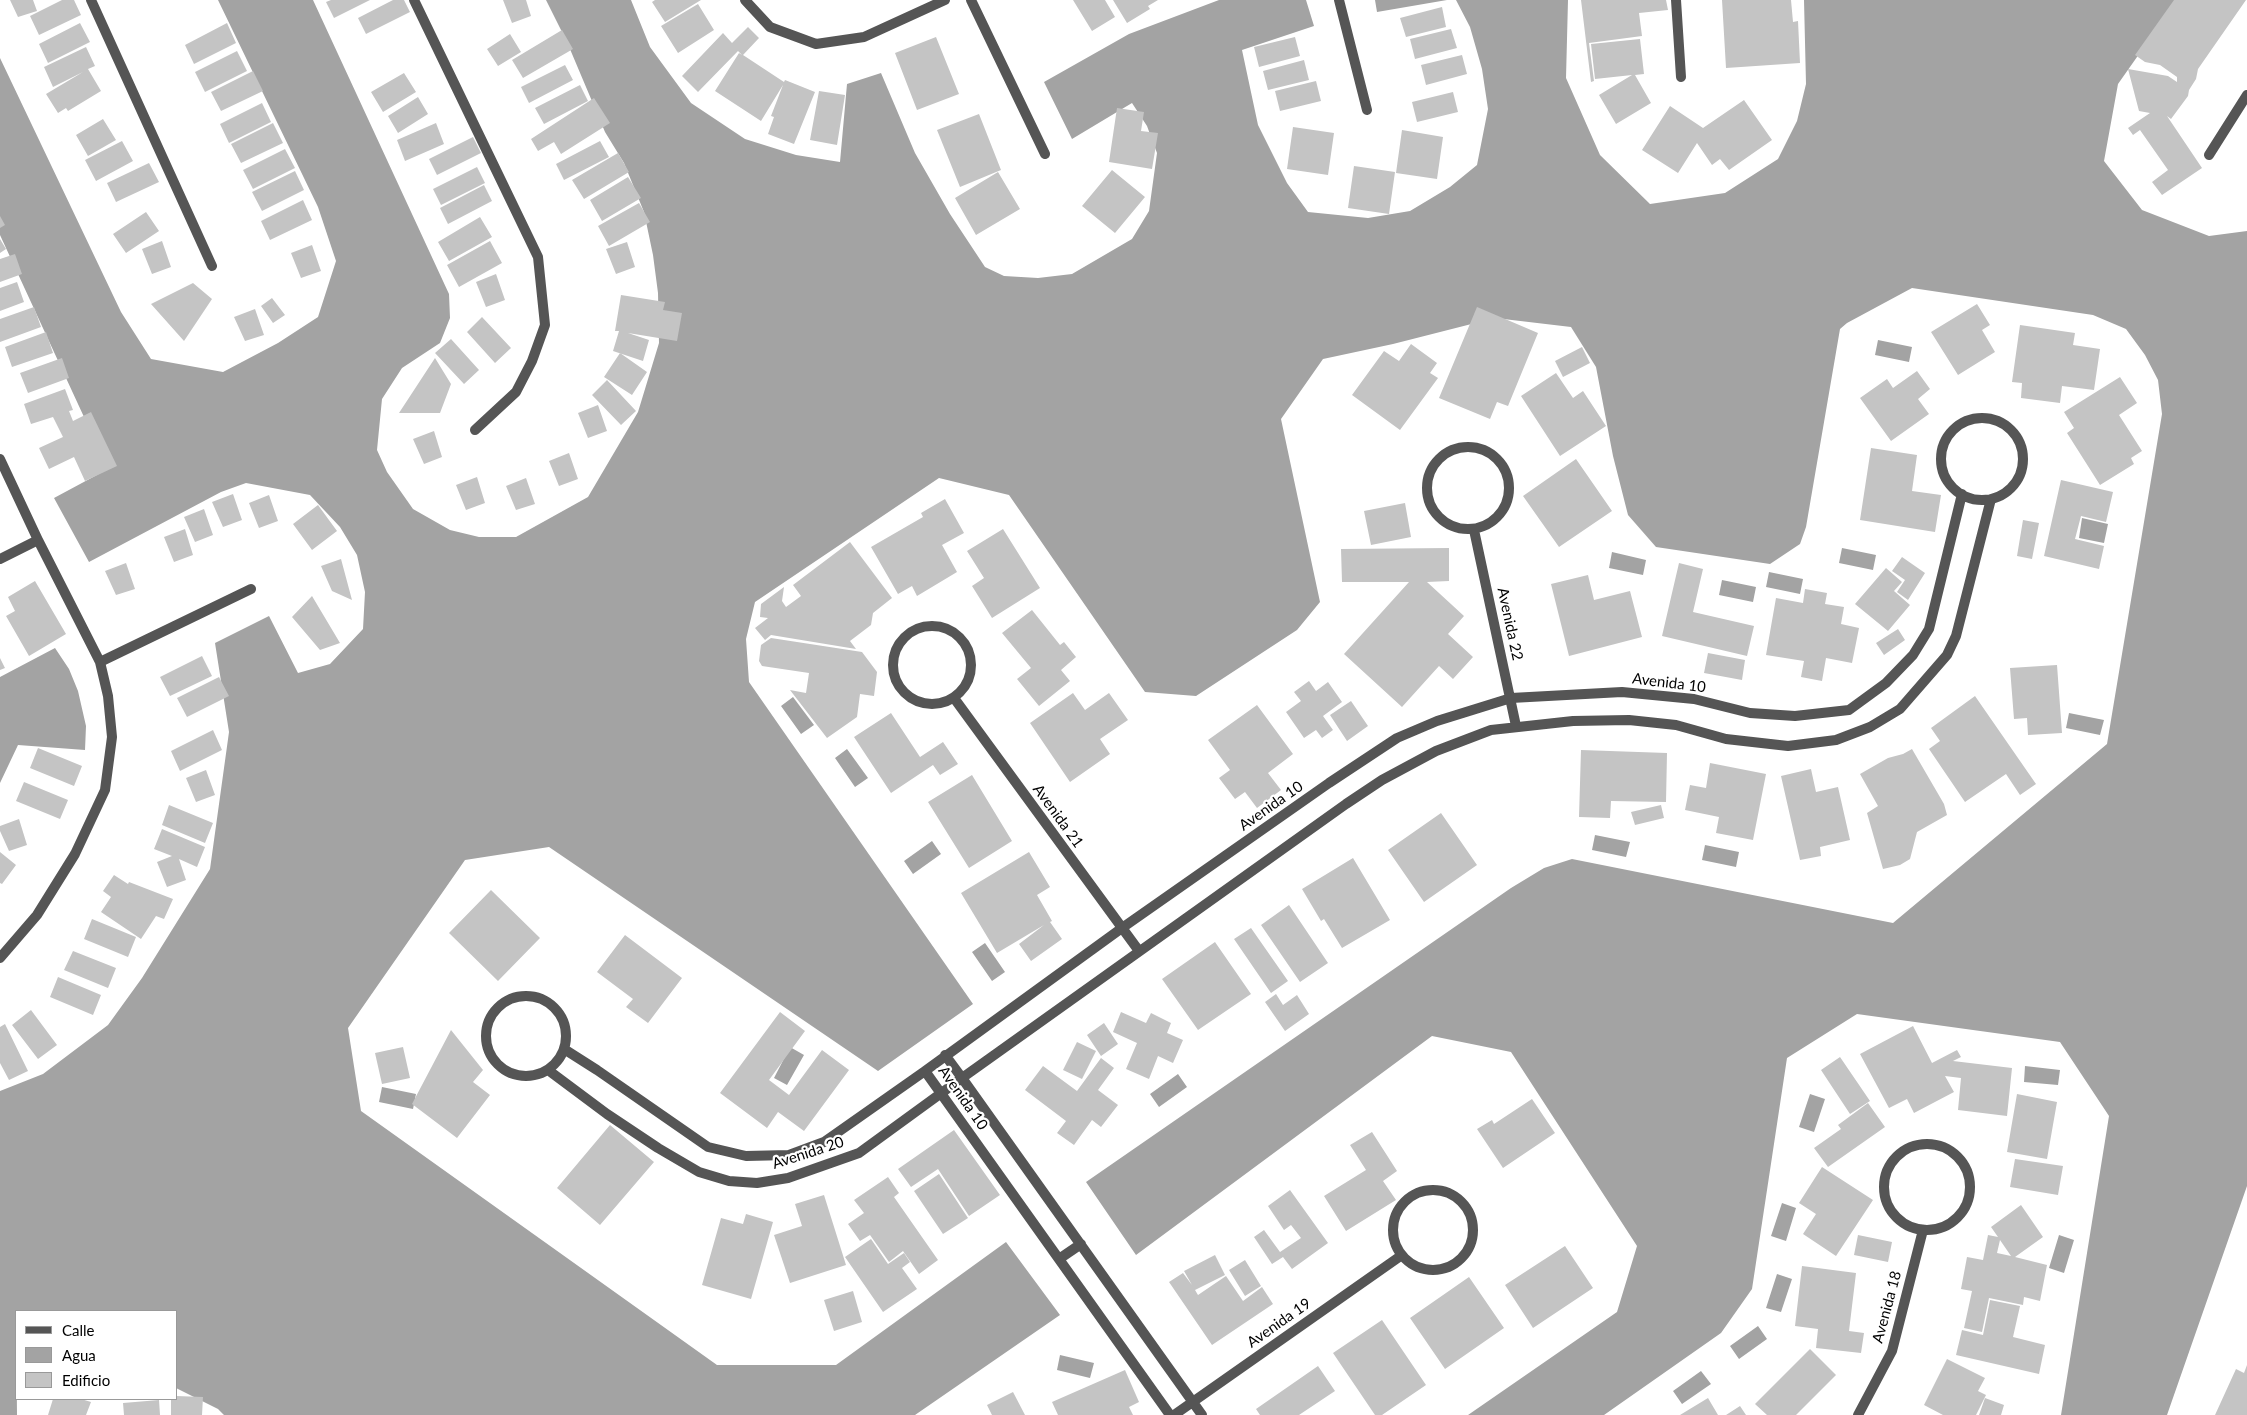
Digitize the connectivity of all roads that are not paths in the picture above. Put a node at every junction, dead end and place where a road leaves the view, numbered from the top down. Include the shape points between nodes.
1 (91, 0) edge
2 (414, 0) edge
3 (745, 0) edge
4 (944, 0) edge
5 (971, 0) edge
6 (1339, 0) edge
7 (1676, 0) edge
8 (1681, 77) dead end
9 (2247, 95) edge
10 (1367, 110) dead end
11 (1045, 154) dead end
12 (2209, 155) dead end
13 (212, 266) dead end
14 (474, 430) dead end
15 (0, 459) edge
16 (1962, 494) junction
17 (1991, 499) junction
18 (1474, 530) junction
19 (38, 540) junction
20 (0, 559) edge
21 (251, 590) dead end
22 (100, 662) junction
23 (954, 698) junction
24 (1511, 698) junction
25 (1516, 726) junction
26 (1122, 928) junction
27 (1139, 951) junction
28 (0, 958) edge
29 (564, 1049) junction
30 (946, 1055) junction
31 (548, 1070) junction
32 (925, 1071) junction
33 (962, 1078) junction
34 (941, 1093) junction
35 (1923, 1230) junction
36 (1081, 1244) junction
37 (1402, 1256) junction
38 (1059, 1259) junction
39 (1193, 1402) junction
40 (1172, 1415) edge
41 (1202, 1415) edge
42 (1858, 1415) edge

1 - 13 street
2 - 14 street via 538,257 545,325 532,361 516,392
3 - 4 street via 770,27 816,44 864,37
5 - 11 street
6 - 10 street
7 - 8 street
9 - 12 street
15 - 19 street
16 - 17 street
16 - 17 street via 1944,473 1941,459 1944,445 1950,433 1961,423 1974,418 1988,418 2013,432 2023,457 2021,472 2014,484 2004,494
16 - 24 street, Avenida 10 via 1929,629 1913,655 1886,684 1849,710 1795,716 1750,713 1694,699 1622,692
17 - 25 street, Avenida 10 via 1956,636 1947,654 1900,709 1870,727 1836,740 1788,746 1726,739 1676,725 1629,720
18 - 18 street via 1489,524 1501,513 1508,498 1509,482 1503,466 1492,454 1477,447 1461,446 1446,452 1434,463 1427,478 1426,494 1442,522
18 - 24 street, Avenida 22
19 - 20 street
19 - 22 street
21 - 22 street
22 - 28 street via 108,696 112,737 105,790 75,854 37,915
23 - 23 street via 965,687 971,673 971,657 965,643 954,632 940,626 924,626 910,632 899,642 892,657 898,687 910,698 924,704 940,704
23 - 26 street, Avenida 21
24 - 25 street, Avenida 22
24 - 26 street, Avenida 10 via 1437,721 1397,738
25 - 27 street, Avenida 10 via 1491,730 1436,751 1382,780
26 - 27 street, Avenida 21
26 - 30 street, Avenida 10
27 - 33 street, Avenida 10
29 - 31 street
29 - 31 street via 564,1022 547,1002 535,996 522,996 498,1006 485,1030 485,1043 498,1067 523,1077 536,1076
29 - 32 street, Avenida 20 via 708,1147 746,1156 789,1155 824,1142
30 - 32 street, Avenida 10
30 - 33 street
31 - 34 street, Avenida 20 via 607,1114 699,1172 730,1181 757,1183 788,1178 858,1153
32 - 34 street, Avenida 10
33 - 34 street, Avenida 20
33 - 36 street, Avenida 10
34 - 38 street, Avenida 10
35 - 35 street via 1940,1229 1955,1221 1966,1208 1971,1192 1970,1175 1961,1160 1948,1148 1932,1143 1915,1144 1900,1152 1889,1166 1884,1182 1886,1199 1893,1214 1907,1225
35 - 42 street, Avenida 18 via 1892,1351
36 - 38 street
36 - 39 street, Avenida 10
37 - 37 street via 1429,1270 1445,1268 1458,1261 1468,1249 1472,1234 1471,1218 1464,1204 1451,1194 1436,1190 1421,1192 1407,1199 1397,1211 1393,1226 1394,1242
37 - 39 street, Avenida 19
38 - 40 street, Avenida 10
39 - 40 street, Avenida 19
39 - 41 street, Avenida 10

